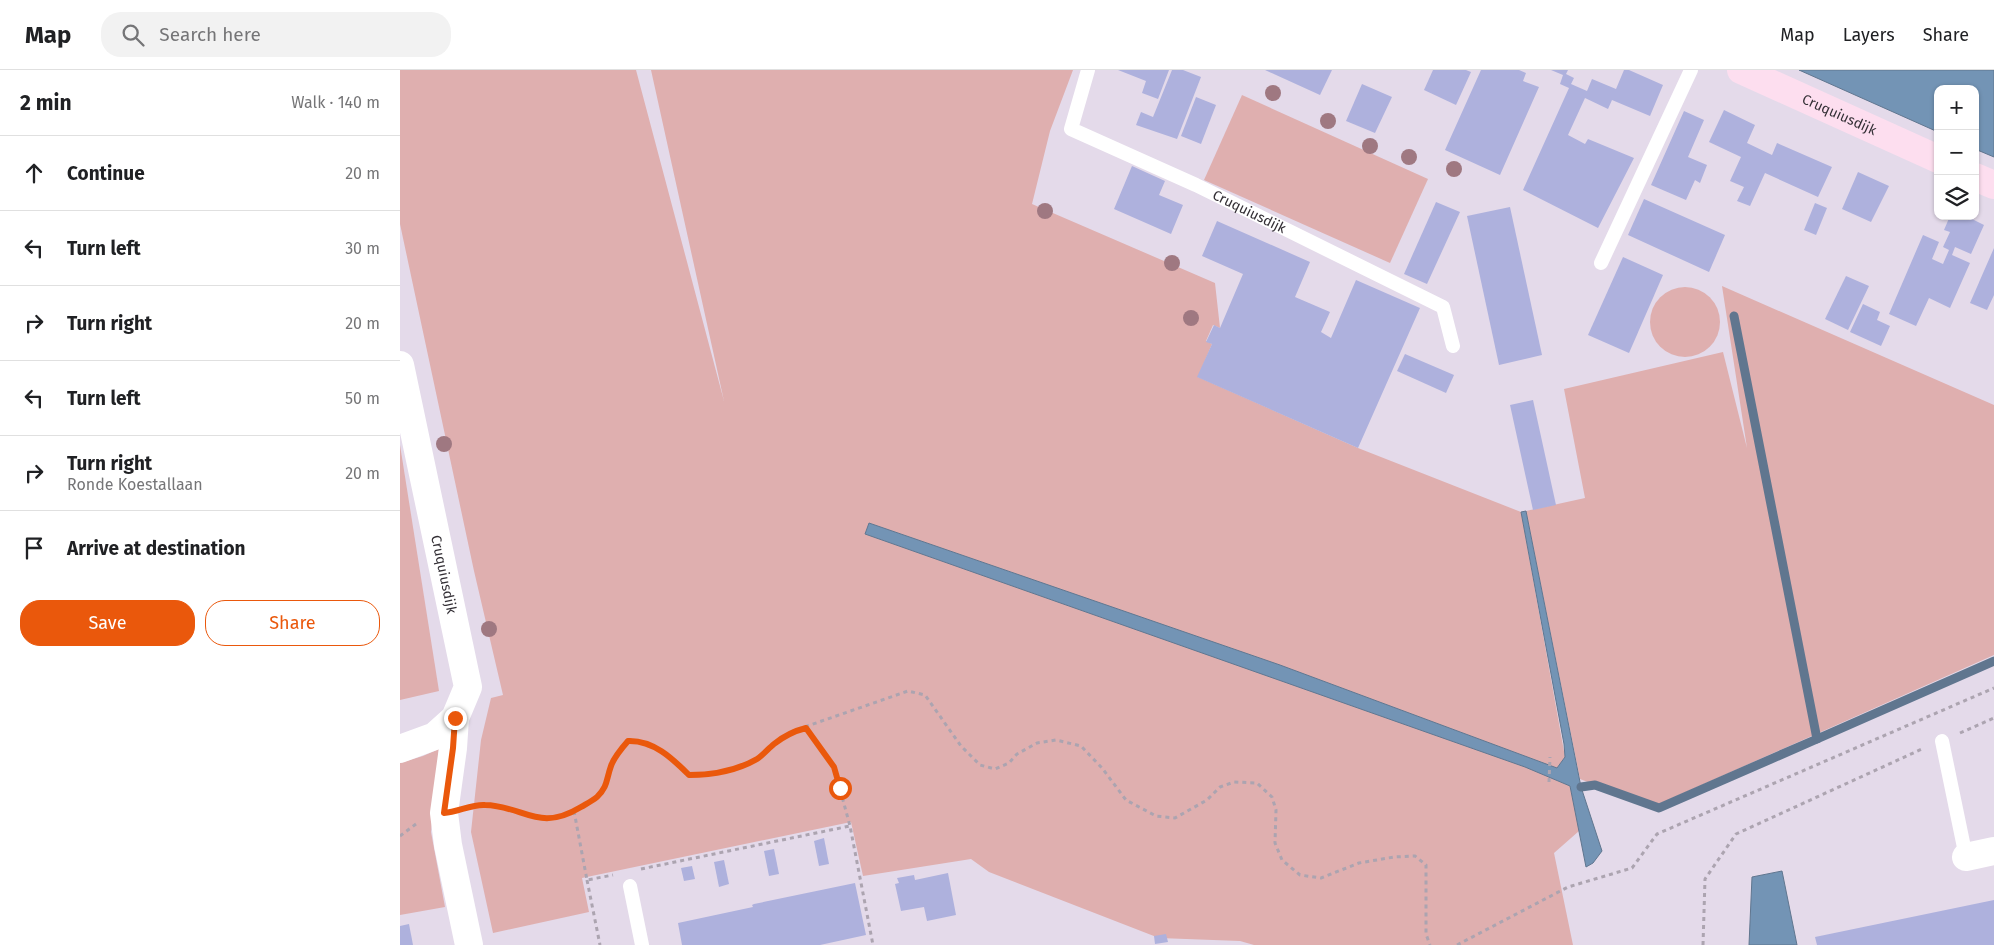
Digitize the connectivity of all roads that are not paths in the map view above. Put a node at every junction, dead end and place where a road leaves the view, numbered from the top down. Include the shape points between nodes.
1 (1088, 70) edge
2 (1691, 70) edge
3 (1741, 70) edge
4 (1934, 158) edge
5 (1979, 178) edge
6 (1994, 185) edge
7 (1601, 263) dead end
8 (1453, 346) dead end
9 (400, 365) edge
10 (455, 718) junction
11 (1942, 741) road end
12 (400, 749) edge
13 (1994, 851) edge
14 (1966, 856) joint
15 (630, 886) dead end
16 (468, 945) edge
17 (642, 945) edge

1 - 8 lane, Cruquiusdijk via 1072,129 1196,185 1443,308
2 - 7 lane
3 - 4 street, Cruquiusdijk
5 - 6 street
9 - 10 street, Cruquiusdijk via 468,687
10 - 12 street, Cruquiusdijk via 435,736
10 - 16 street via 444,813
11 - 14 lane
13 - 14 street
15 - 17 lane

